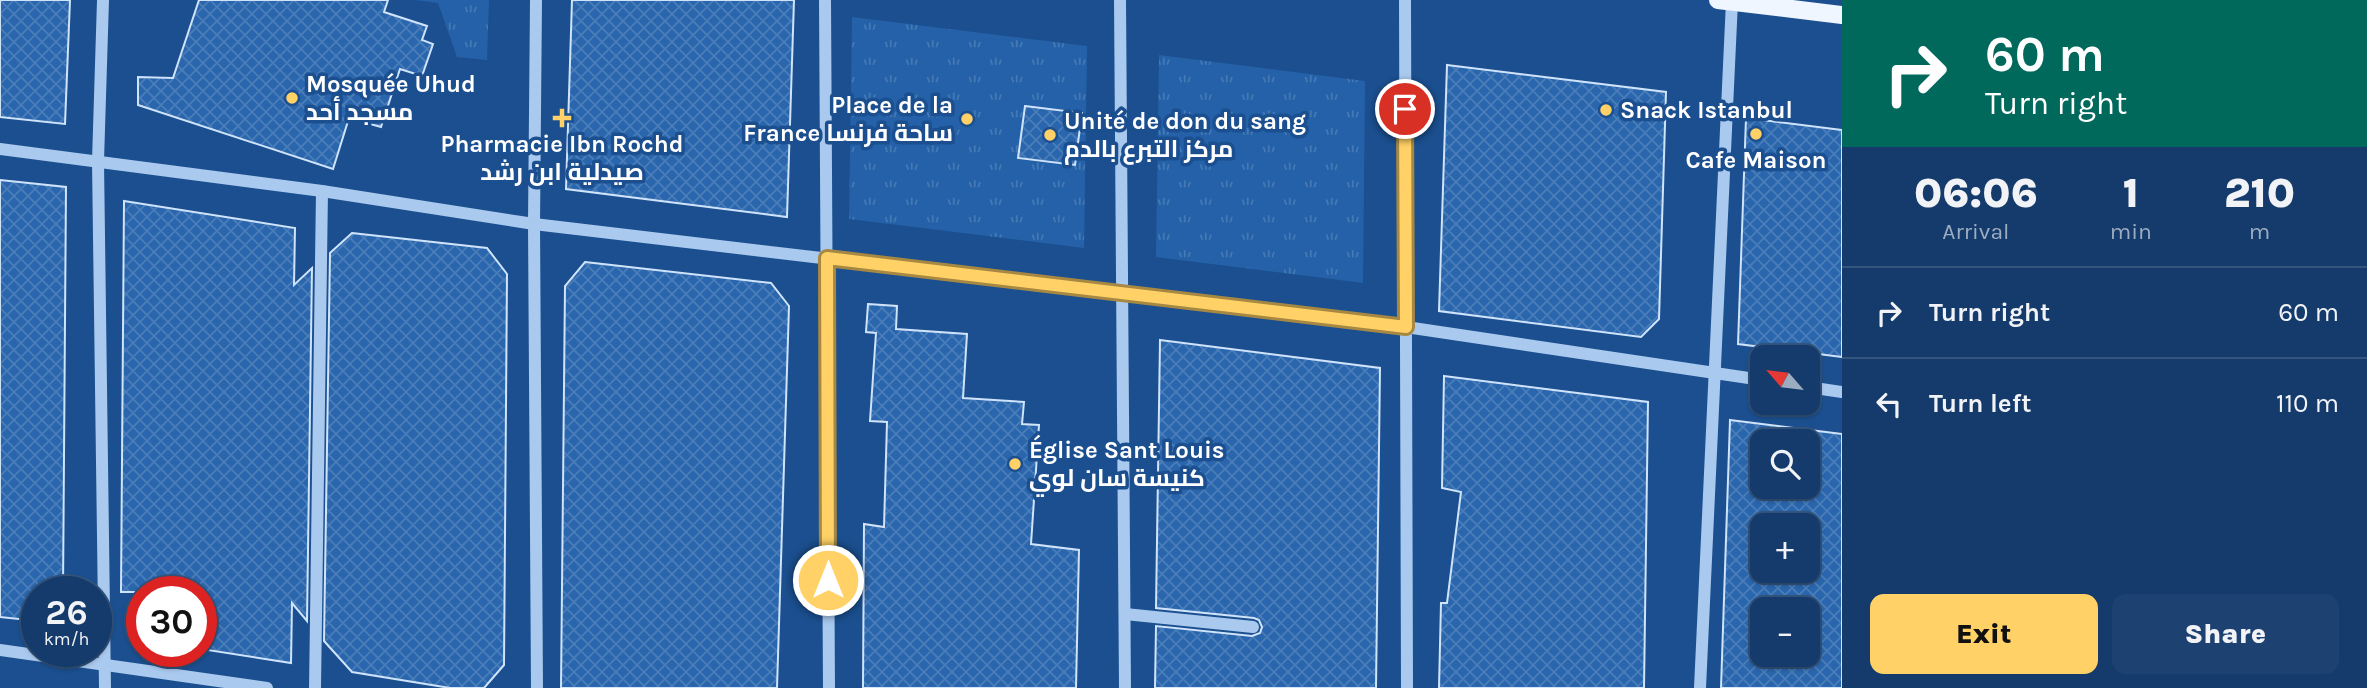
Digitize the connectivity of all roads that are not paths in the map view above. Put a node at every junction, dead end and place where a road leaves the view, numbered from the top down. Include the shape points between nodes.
1 (103, 0) edge
2 (536, 0) edge
3 (825, 0) edge
4 (1120, 0) edge
5 (1405, 0) edge
6 (1725, 1) edge
7 (1842, 15) edge
8 (0, 149) edge
9 (98, 162) junction
10 (322, 191) junction
11 (534, 224) junction
12 (827, 258) junction
13 (1122, 293) junction
14 (1406, 327) junction
15 (1715, 374) junction
16 (1750, 378) edge
17 (1820, 388) edge
18 (1842, 391) edge
19 (104, 576) edge
20 (1125, 614) junction
21 (1253, 627) dead end
22 (0, 650) edge
23 (21, 653) edge
24 (112, 666) edge
25 (105, 667) edge
26 (105, 688) edge
27 (267, 688) edge
28 (316, 688) edge
29 (537, 688) edge
30 (829, 688) edge
31 (1125, 688) edge
32 (1407, 688) edge
33 (1700, 688) edge

1 - 9 street
2 - 11 street
3 - 12 street
4 - 13 street
5 - 14 street
6 - 7 main road
6 - 15 street
8 - 9 street
9 - 10 street
9 - 19 street
10 - 11 street
10 - 28 street
11 - 12 street
11 - 29 street
12 - 13 street
12 - 30 street
13 - 14 street
13 - 20 street
14 - 15 street
14 - 32 street
15 - 16 street
15 - 33 street
17 - 18 street
20 - 21 street
20 - 31 street
22 - 23 street
24 - 27 street
25 - 26 street

